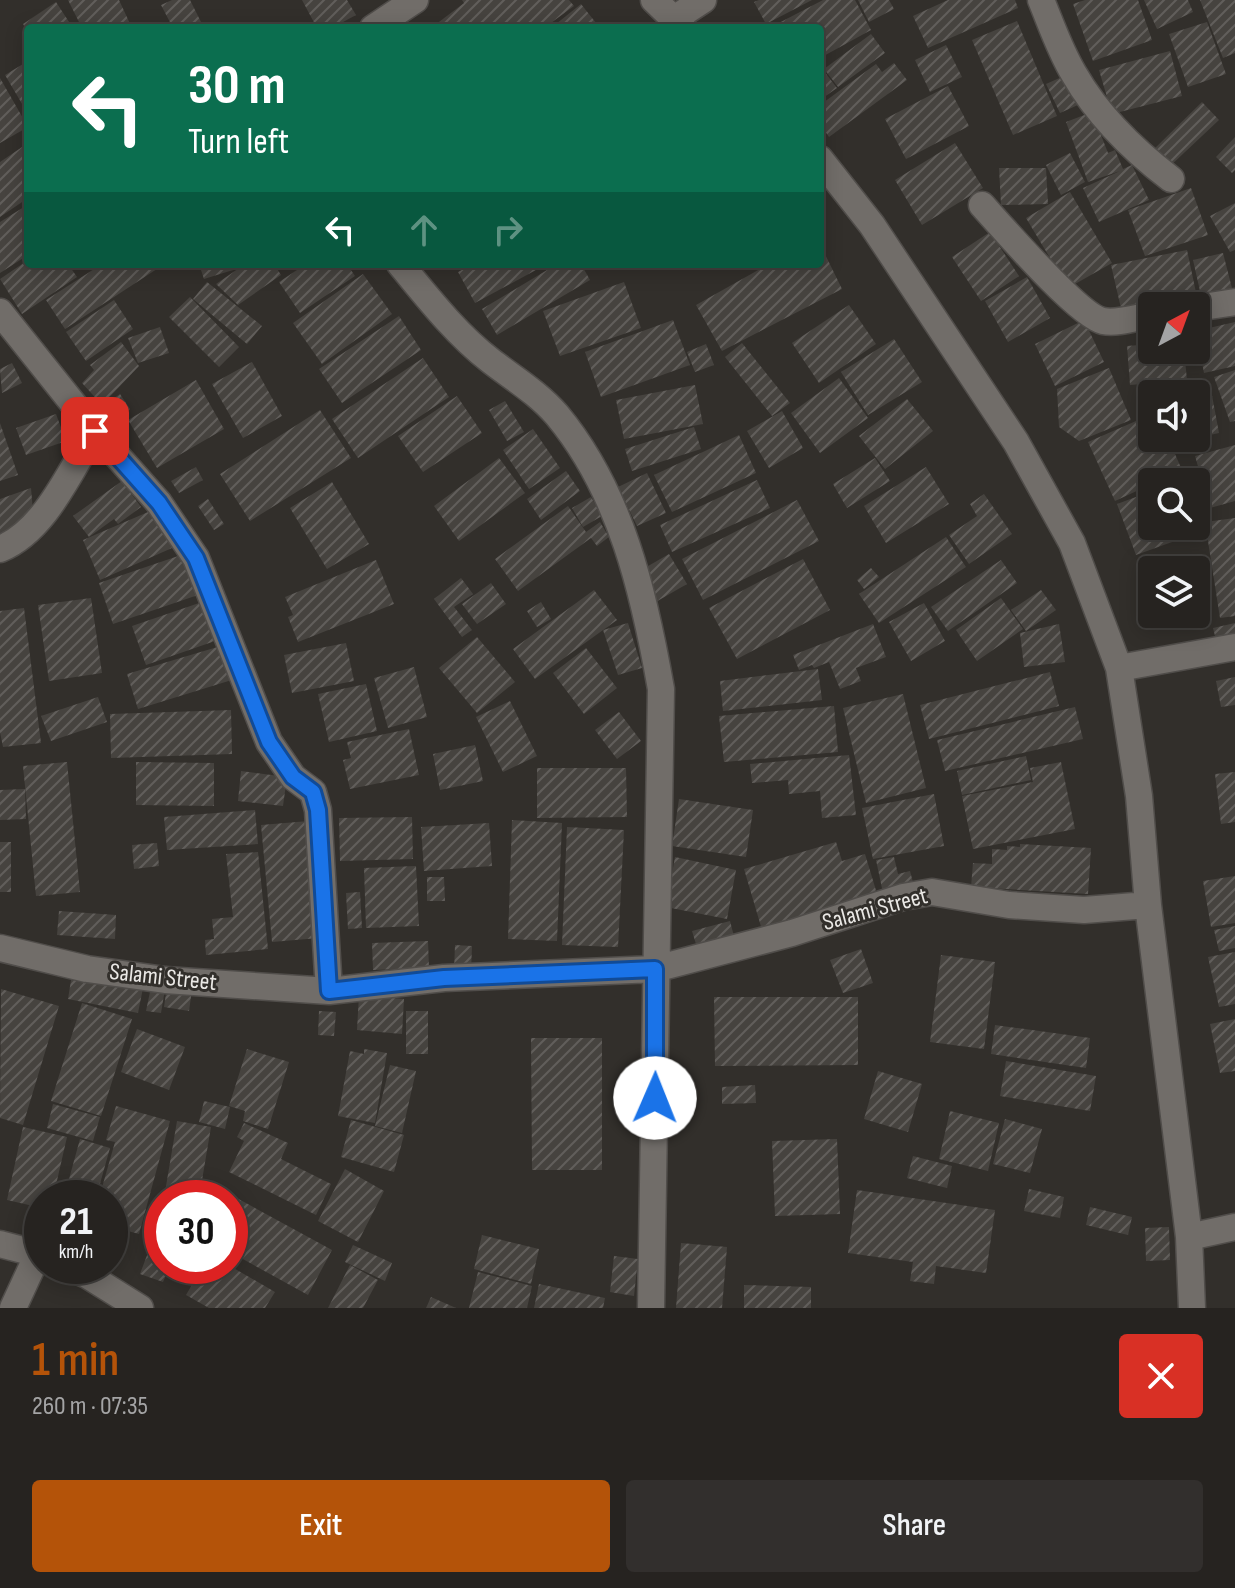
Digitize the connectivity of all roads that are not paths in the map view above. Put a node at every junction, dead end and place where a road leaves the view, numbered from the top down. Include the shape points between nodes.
1 (415, 0) edge
2 (654, 0) edge
3 (703, 0) edge
4 (1041, 0) edge
5 (678, 23) edge
6 (379, 24) edge
7 (824, 164) edge
8 (1171, 179) dead end
9 (982, 205) dead end
10 (404, 268) edge
11 (1235, 302) edge
12 (1210, 306) edge
13 (0, 312) edge
14 (1138, 317) edge
15 (95, 431) junction
16 (0, 549) edge
17 (1235, 647) edge
18 (1119, 668) junction
19 (1148, 905) junction
20 (0, 948) edge
21 (655, 969) junction
22 (329, 991) junction
23 (1235, 1227) edge
24 (1189, 1237) junction
25 (0, 1244) edge
26 (24, 1250) edge
27 (25, 1284) edge
28 (101, 1284) edge
29 (13, 1308) edge
30 (140, 1308) edge
31 (651, 1308) edge
32 (1192, 1308) edge

1 - 6 street
2 - 5 street
3 - 5 street
4 - 8 street via 1074,75 1138,154
7 - 18 street via 872,225 1016,442 1072,543
9 - 14 street via 1097,319
10 - 21 street via 464,337 555,413 609,498 625,542 648,614 661,689
11 - 12 street
13 - 15 street
15 - 16 street via 36,525
15 - 22 street via 159,503 196,558 269,742 293,777 313,792
17 - 18 street
18 - 19 street via 1139,796
19 - 21 street, Salami Street via 1084,910 932,892
19 - 24 street
20 - 22 street, Salami Street via 87,969 165,980
21 - 22 street, Salami Street via 444,978
21 - 31 street
23 - 24 street
24 - 32 street
25 - 26 street
27 - 29 street
28 - 30 street

